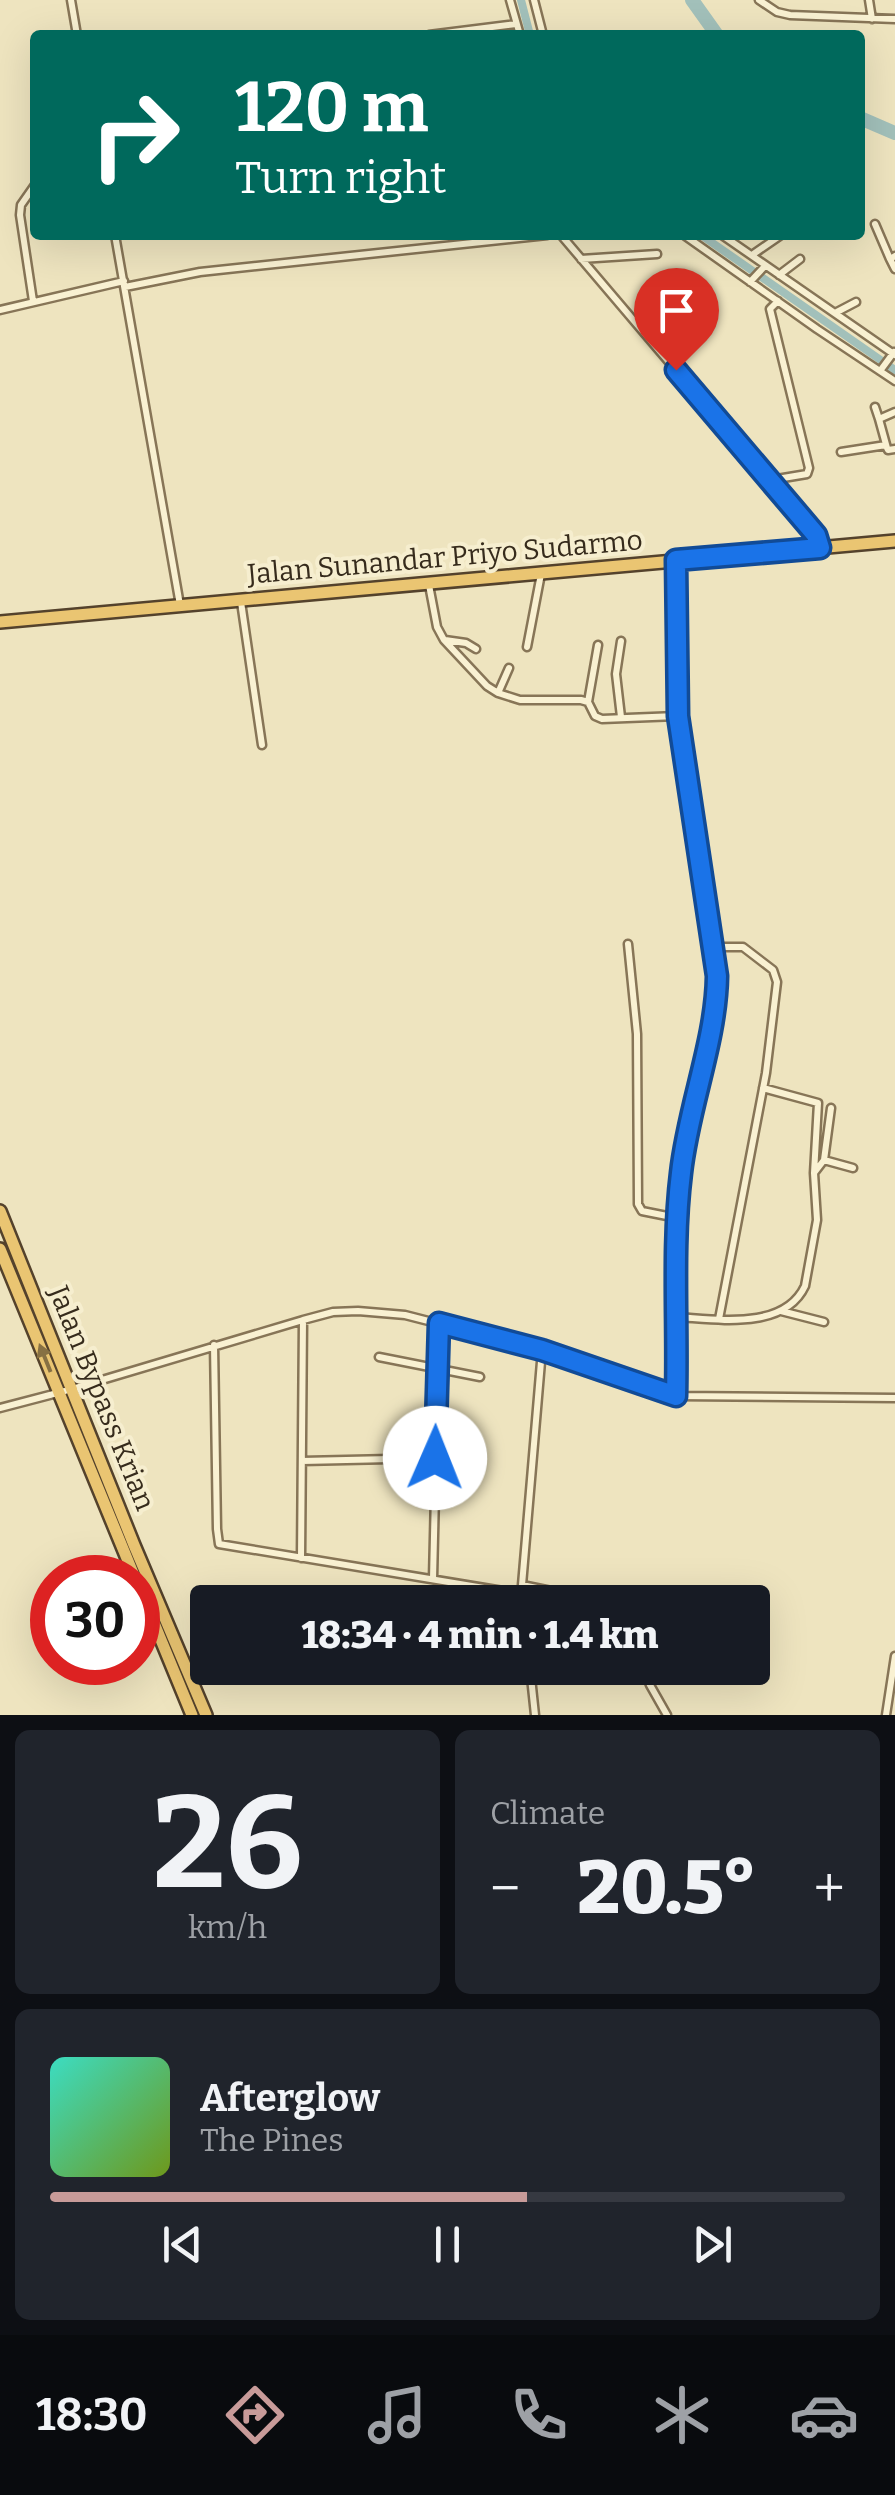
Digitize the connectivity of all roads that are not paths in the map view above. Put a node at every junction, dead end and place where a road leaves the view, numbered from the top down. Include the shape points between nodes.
1 (71, 0) edge
2 (510, 0) edge
3 (534, 0) edge
4 (760, 0) edge
5 (870, 0) edge
6 (894, 16) edge
7 (872, 19) junction
8 (516, 24) junction
9 (76, 30) edge
10 (468, 30) edge
11 (518, 30) edge
12 (541, 30) edge
13 (30, 192) edge
14 (875, 224) dead end
15 (116, 240) edge
16 (500, 240) edge
17 (565, 240) edge
18 (691, 240) edge
19 (730, 240) edge
20 (774, 240) edge
21 (657, 254) dead end
22 (752, 255) junction
23 (800, 258) dead end
24 (893, 258) edge
25 (582, 259) junction
26 (764, 267) junction
27 (895, 270) edge
28 (779, 275) junction
29 (751, 280) junction
30 (124, 284) junction
31 (33, 302) junction
32 (778, 302) junction
33 (856, 302) dead end
34 (0, 310) edge
35 (834, 314) junction
36 (893, 354) edge
37 (881, 369) junction
38 (895, 381) edge
39 (875, 408) dead end
40 (895, 412) edge
41 (879, 419) junction
42 (886, 445) junction
43 (895, 450) edge
44 (841, 452) dead end
45 (770, 480) junction
46 (895, 541) edge
47 (820, 548) junction
48 (676, 560) junction
49 (541, 574) junction
50 (429, 585) junction
51 (241, 601) junction
52 (180, 606) junction
53 (0, 622) edge
54 (444, 640) junction
55 (621, 641) dead end
56 (598, 645) dead end
57 (527, 647) dead end
58 (476, 649) dead end
59 (508, 668) dead end
60 (498, 693) junction
61 (588, 702) junction
62 (678, 716) junction
63 (622, 717) junction
64 (262, 745) dead end
65 (628, 944) dead end
66 (714, 947) junction
67 (762, 1088) junction
68 (831, 1108) dead end
69 (824, 1160) junction
70 (853, 1168) dead end
71 (814, 1173) junction
72 (0, 1210) edge
73 (677, 1218) junction
74 (0, 1249) edge
75 (785, 1310) junction
76 (676, 1317) junction
77 (719, 1319) junction
78 (302, 1320) junction
79 (824, 1322) dead end
80 (439, 1323) junction
81 (214, 1345) junction
82 (542, 1350) junction
83 (379, 1358) dead end
84 (437, 1369) junction
85 (480, 1376) dead end
86 (72, 1389) junction
87 (59, 1393) junction
88 (676, 1396) junction
89 (895, 1398) edge
90 (0, 1408) edge
91 (435, 1458) junction
92 (302, 1461) junction
93 (125, 1555) edge
94 (302, 1559) junction
95 (432, 1579) junction
96 (468, 1585) edge
97 (523, 1585) edge
98 (160, 1638) edge
99 (895, 1656) edge
100 (532, 1685) edge
101 (652, 1685) edge
102 (192, 1715) edge
103 (206, 1715) edge
104 (535, 1715) edge
105 (667, 1715) edge
106 (886, 1715) edge

1 - 9 street
2 - 8 street
3 - 12 street
4 - 7 street via 790,15
5 - 7 street
6 - 7 street
8 - 10 street
8 - 11 street
13 - 31 street via 20,215
14 - 24 street
15 - 30 street
16 - 30 street
17 - 25 street
18 - 29 street
19 - 22 street
20 - 22 street
21 - 25 street
22 - 26 street
23 - 28 street
24 - 27 street
25 - 45 street
26 - 28 street
26 - 29 street
28 - 35 street
29 - 32 street
30 - 31 street
30 - 52 street
31 - 34 street
32 - 37 street
32 - 45 street via 770,309 809,468 808,474
33 - 35 street
35 - 36 street
36 - 37 street
37 - 38 street
39 - 41 street
40 - 41 street
41 - 42 street
42 - 43 street
42 - 44 street
45 - 47 street
46 - 47 highway, Jalan Sunandar Priyo Sudarmo
47 - 48 highway, Jalan Sunandar Priyo Sudarmo
48 - 49 highway, Jalan Sunandar Priyo Sudarmo
48 - 62 street
49 - 50 highway, Jalan Sunandar Priyo Sudarmo
49 - 57 street
50 - 51 highway, Jalan Sunandar Priyo Sudarmo
50 - 54 street
51 - 52 highway, Jalan Sunandar Priyo Sudarmo
51 - 64 street
52 - 53 highway, Jalan Sunandar Priyo Sudarmo
54 - 58 street
54 - 60 street
55 - 63 street via 616,674
56 - 61 street
59 - 60 street
60 - 61 street
61 - 63 street via 598,718
62 - 63 street
62 - 66 street
65 - 73 street via 638,1204 642,1211
66 - 67 street via 743,947 776,976
66 - 73 street via 715,1008 686,1131
67 - 71 street via 819,1103
67 - 77 street
68 - 69 street
69 - 70 street
69 - 71 street
71 - 75 street via 817,1220 805,1286
72 - 86 highway, Jalan Bypass Krian
73 - 76 street
87 -> 74 highway, Jalan Bypass Krian
75 - 77 street
75 - 79 street
76 - 77 street
76 - 88 street
78 - 80 street via 358,1311
78 - 81 street
78 - 92 street
80 - 82 street
80 - 84 street
81 - 86 street
81 - 94 street via 217,1539 222,1546
82 - 88 street
82 - 97 street
83 - 84 street
84 - 85 street
84 - 91 street
86 - 87 street
86 - 103 highway, Jalan Bypass Krian
87 - 90 street
87 - 93 highway, Jalan Bypass Krian
88 - 89 street
91 - 92 street
91 - 95 street
92 - 94 street
94 - 95 street
95 - 96 street
98 - 102 highway, Jalan Bypass Krian
99 - 106 street
100 - 104 street
101 - 105 street

